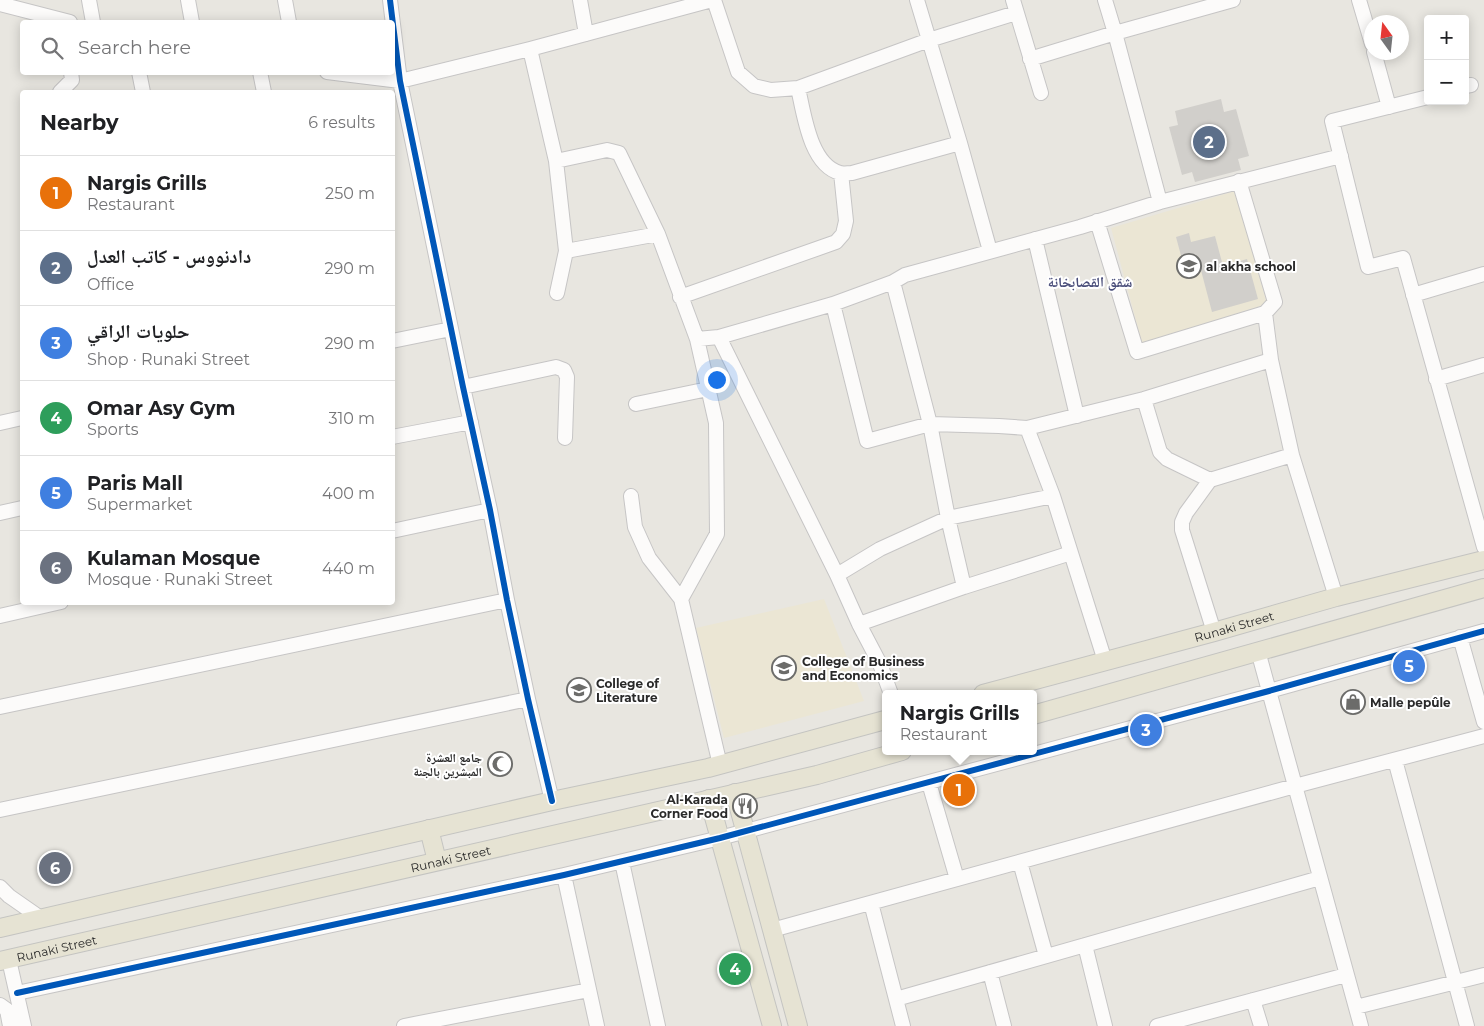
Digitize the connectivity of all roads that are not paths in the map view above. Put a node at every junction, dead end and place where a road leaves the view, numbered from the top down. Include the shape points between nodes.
1 (89, 0) edge
2 (188, 0) edge
3 (285, 0) edge
4 (390, 0) edge
5 (580, 0) edge
6 (713, 0) edge
7 (917, 0) edge
8 (1104, 0) edge
9 (1233, 0) edge
10 (1360, 0) edge
11 (0, 4) edge
12 (1014, 7) edge
13 (1364, 15) edge
14 (55, 20) edge
15 (93, 20) edge
16 (192, 20) edge
17 (289, 20) edge
18 (392, 20) edge
19 (1115, 33) junction
20 (586, 34) junction
21 (395, 40) edge
22 (929, 40) junction
23 (530, 49) junction
24 (1030, 59) junction
25 (1376, 60) edge
26 (71, 75) edge
27 (140, 75) edge
28 (261, 75) edge
29 (351, 75) edge
30 (400, 81) junction
31 (798, 88) junction
32 (62, 90) edge
33 (143, 90) edge
34 (264, 90) edge
35 (1041, 93) dead end
36 (1424, 97) edge
37 (1389, 107) junction
38 (960, 143) junction
39 (1341, 156) junction
40 (556, 160) junction
41 (841, 173) junction
42 (1239, 182) junction
43 (1160, 202) junction
44 (1097, 221) junction
45 (658, 234) junction
46 (1035, 239) junction
47 (566, 251) junction
48 (990, 251) junction
49 (1484, 274) edge
50 (894, 282) junction
51 (557, 293) dead end
52 (1413, 295) junction
53 (680, 297) junction
54 (833, 304) junction
55 (1265, 313) junction
56 (451, 329) junction
57 (719, 337) junction
58 (697, 339) junction
59 (395, 340) edge
60 (1271, 360) junction
61 (1484, 366) edge
62 (1436, 379) junction
63 (463, 386) junction
64 (708, 389) junction
65 (1144, 399) junction
66 (636, 404) dead end
67 (1077, 416) junction
68 (20, 418) edge
69 (471, 422) junction
70 (0, 423) edge
71 (930, 424) junction
72 (1027, 428) junction
73 (395, 436) edge
74 (565, 438) dead end
75 (1292, 455) junction
76 (1210, 480) junction
77 (631, 496) dead end
78 (1053, 496) junction
79 (1478, 499) edge
80 (20, 508) edge
81 (490, 510) junction
82 (0, 513) edge
83 (948, 518) junction
84 (395, 530) edge
85 (1484, 547) edge
86 (1071, 553) junction
87 (1484, 560) edge
88 (1437, 572) junction
89 (837, 575) junction
90 (964, 587) junction
91 (1484, 588) edge
92 (1336, 597) junction
93 (681, 598) junction
94 (1444, 599) junction
95 (507, 600) junction
96 (48, 605) edge
97 (0, 616) edge
98 (859, 624) junction
99 (1484, 631) edge
100 (1214, 632) junction
101 (1460, 638) junction
102 (1258, 651) junction
103 (1105, 661) junction
104 (890, 690) edge
105 (998, 690) edge
106 (1269, 691) junction
107 (528, 699) junction
108 (0, 707) edge
109 (1037, 713) edge
110 (882, 721) edge
111 (1484, 722) edge
112 (1484, 736) edge
113 (1037, 754) edge
114 (888, 755) edge
115 (1032, 755) edge
116 (1394, 760) junction
117 (720, 764) junction
118 (929, 783) junction
119 (1295, 786) junction
120 (734, 794) junction
121 (709, 799) junction
122 (552, 801) junction
123 (0, 810) edge
124 (429, 829) junction
125 (745, 832) junction
126 (720, 838) junction
127 (437, 861) junction
128 (622, 862) junction
129 (1020, 862) junction
130 (564, 875) junction
131 (1320, 878) junction
132 (957, 879) junction
133 (0, 887) edge
134 (871, 903) junction
135 (42, 919) junction
136 (0, 928) edge
137 (772, 930) junction
138 (1085, 945) junction
139 (1046, 956) junction
140 (4, 960) edge
141 (990, 972) junction
142 (1346, 975) junction
143 (1484, 975) edge
144 (1455, 982) junction
145 (589, 990) junction
146 (896, 999) junction
147 (1253, 1000) junction
148 (9, 1005) edge
149 (1356, 1007) junction
150 (10, 1026) edge
151 (24, 1026) edge
152 (404, 1026) edge
153 (597, 1026) edge
154 (658, 1026) edge
155 (772, 1026) edge
156 (798, 1026) edge
157 (903, 1026) edge
158 (1004, 1026) edge
159 (1105, 1026) edge
160 (1157, 1026) edge
161 (1260, 1026) edge
162 (1361, 1026) edge
163 (1467, 1026) edge

1 - 15 street
2 - 16 street
3 - 17 street
4 - 18 street
5 - 20 street
6 - 20 street
6 - 31 street via 738,72 754,86 771,90
7 - 22 street
8 - 19 street
9 - 19 street
10 - 13 street
11 - 14 street
12 - 22 street
12 - 24 street
19 - 24 street
19 - 43 street
20 - 23 street
21 - 30 street
22 - 31 street
22 - 38 street
23 - 30 street
23 - 40 street
24 - 35 street
25 - 37 street
26 - 32 street via 72,80
27 - 33 street
28 - 34 street
29 - 30 street
30 - 56 street
31 - 41 street via 812,144 827,167
36 - 37 street
37 - 39 street via 1332,122
38 - 41 street via 852,173
38 - 48 street
39 - 42 street
39 - 52 street via 1368,267 1403,258
40 - 45 street via 607,150 619,153
40 - 47 street
41 - 53 street via 846,221 843,234 836,242
42 - 43 street
42 - 55 street via 1275,302
43 - 44 street
44 - 46 street
44 - 55 street via 1137,352
45 - 47 street
45 - 53 street
46 - 48 street
46 - 67 street
47 - 51 street
48 - 50 street via 905,275
49 - 52 street
50 - 54 street
50 - 71 street
52 - 62 street
53 - 58 street
54 - 57 street
54 - 71 street via 867,442
55 - 60 street
56 - 59 street
56 - 63 street
57 - 58 street
57 - 89 street
58 - 64 street
60 - 65 street
60 - 75 street
61 - 62 street
62 - 79 street
63 - 69 street
63 - 74 street via 556,367 564,370 567,377
64 - 66 street
64 - 93 street via 716,423 717,534
65 - 67 street
65 - 76 street via 1160,452
67 - 72 street
68 - 70 street
69 - 73 street
69 - 81 street
71 - 72 street
71 - 83 street
72 - 78 street
75 - 76 street
75 - 92 street
76 - 100 street via 1186,513 1182,530
77 - 93 street via 635,528 649,558
78 - 83 street
78 - 86 street
79 - 85 street
80 - 82 street
81 - 84 street
81 - 95 street
83 - 89 street via 880,549
83 - 90 street
86 - 90 street
86 - 103 street
87 - 88 main road, Runaki Street
88 - 92 main road, Runaki Street
88 - 94 main road
89 - 98 street
90 - 98 street
91 - 94 main road
92 - 100 main road, Runaki Street
93 - 117 street
94 - 102 main road
95 - 107 street
95 - 108 street
96 - 97 street
98 - 104 street
99 - 101 street
100 - 103 main road, Runaki Street
101 - 106 street
101 - 111 street
102 - 106 street
102 - 109 main road
103 - 105 main road, Runaki Street
106 - 113 street
106 - 119 street
107 - 122 street
107 - 123 street
110 - 117 main road
112 - 116 street
114 - 120 main road, Runaki Street
115 - 118 street
116 - 119 street
116 - 144 street
117 - 122 main road
118 - 125 street
118 - 132 street
119 - 129 street
119 - 131 street
120 - 121 main road, Runaki Street
120 - 125 main road
121 - 126 main road
121 - 127 main road, Runaki Street
122 - 124 main road
124 - 127 main road
124 - 135 main road
125 - 126 street
125 - 137 main road
126 - 128 street
126 - 155 main road
127 - 140 main road, Runaki Street
128 - 130 street
128 - 154 street
129 - 132 street
129 - 139 street
130 - 145 street
130 - 148 street
131 - 138 street
131 - 142 street
132 - 134 street
133 - 135 street
134 - 137 street
134 - 146 street
135 - 136 main road
137 - 156 main road
138 - 139 street
138 - 159 street
139 - 141 street
140 - 148 street
141 - 146 street
141 - 158 street
142 - 147 street
142 - 149 street
143 - 144 street
144 - 149 street
144 - 163 street
145 - 152 street
145 - 153 street
146 - 157 street
147 - 160 street
147 - 161 street
148 - 150 street
148 - 151 street
149 - 162 street

